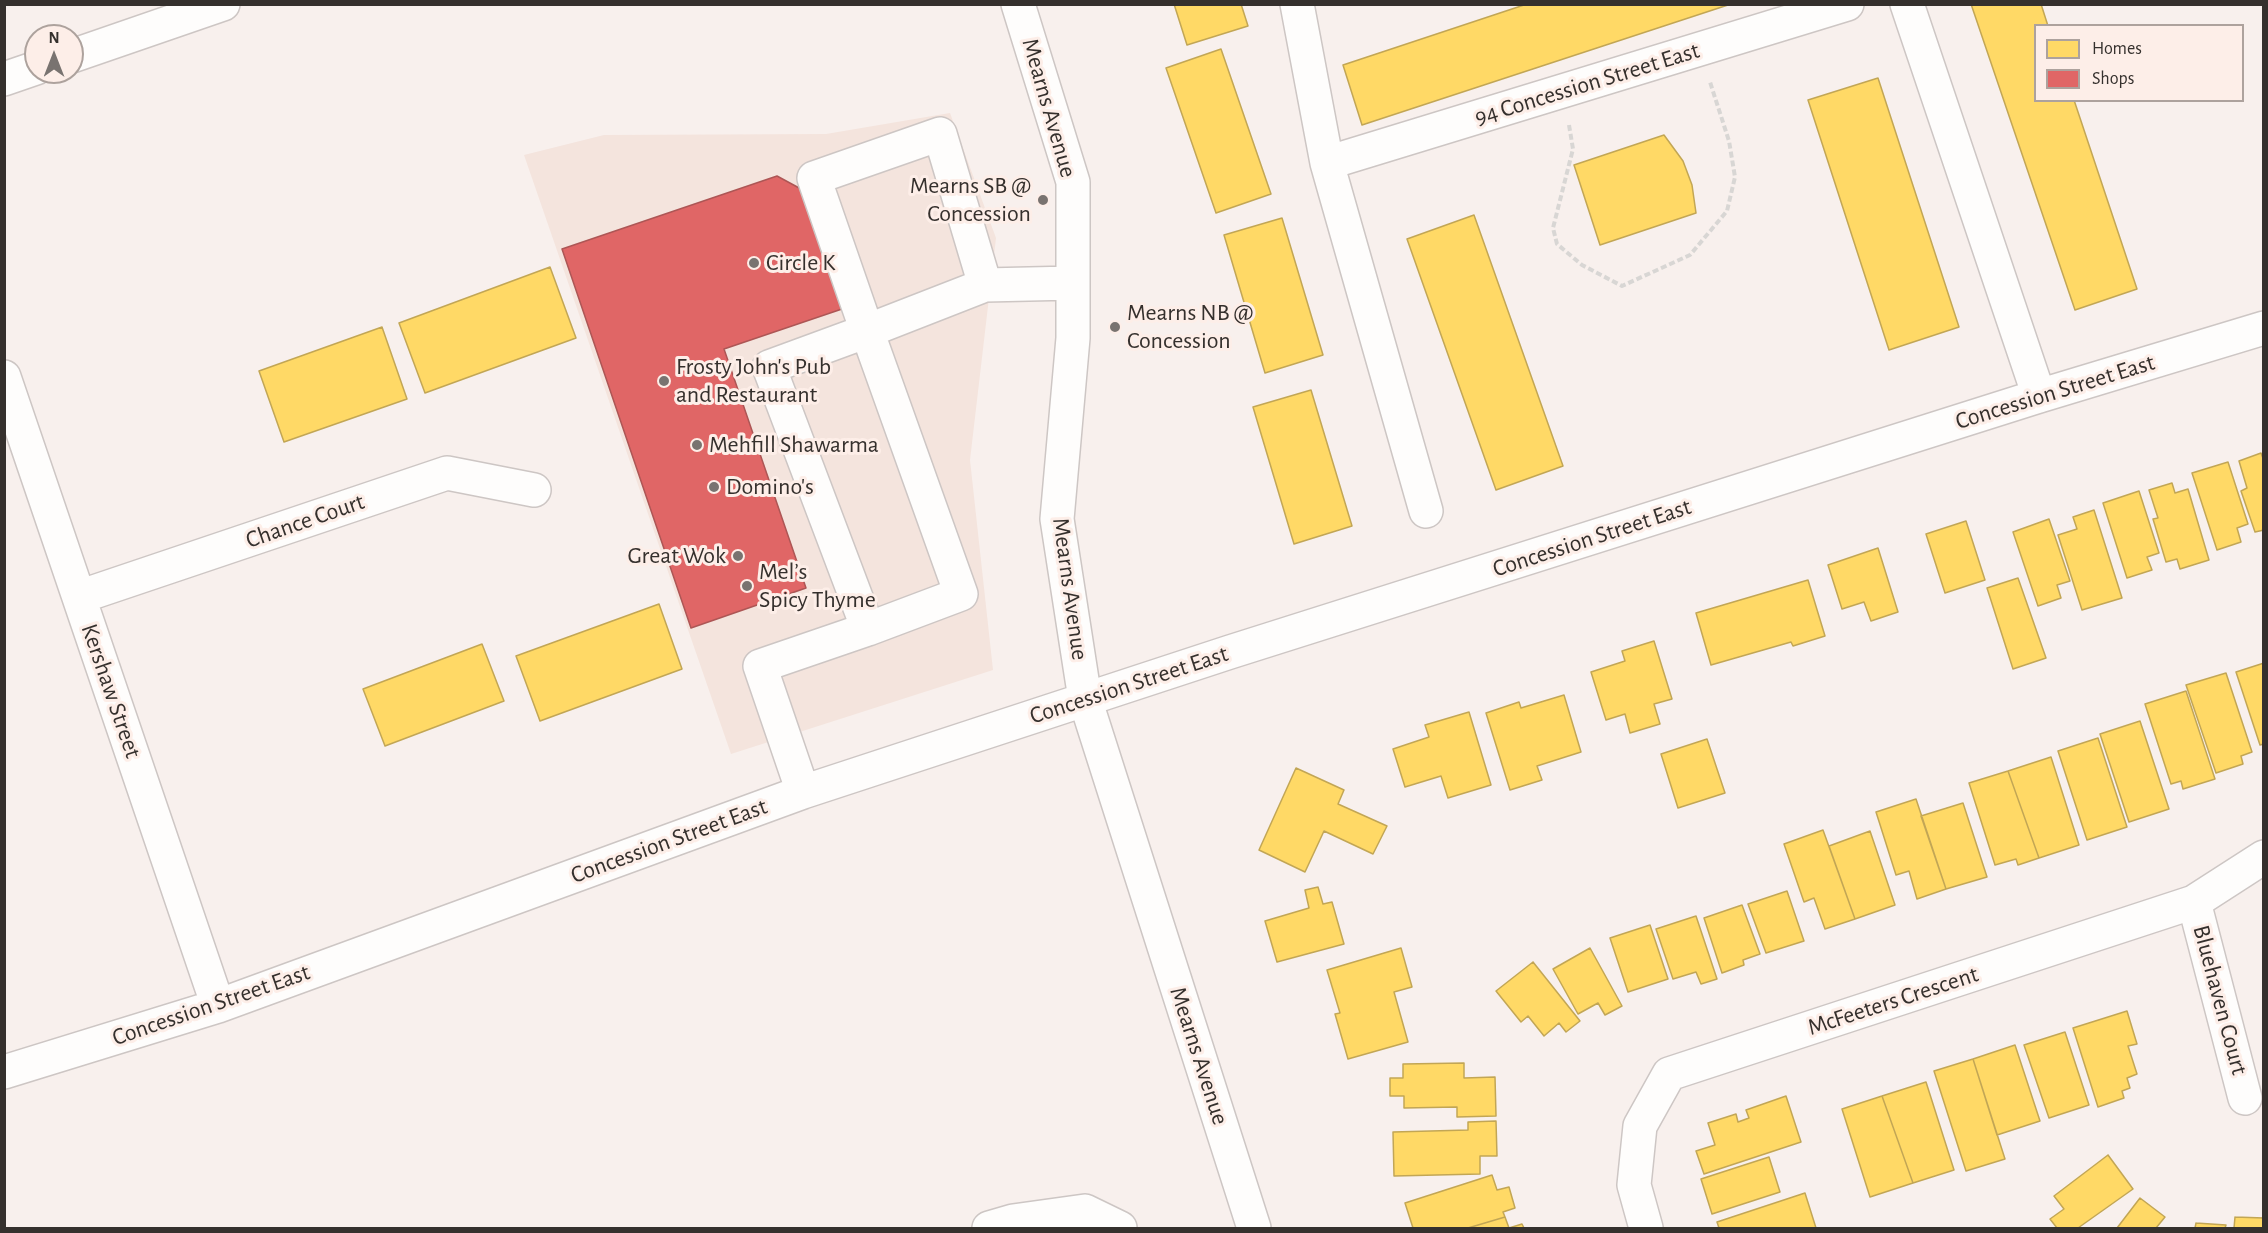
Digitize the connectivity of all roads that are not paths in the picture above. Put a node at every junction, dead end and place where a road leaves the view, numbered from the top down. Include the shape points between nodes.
1 (223, 4) edge
2 (1018, 4) edge
3 (1298, 4) edge
4 (1847, 4) edge
5 (1907, 4) edge
6 (84, 52) edge
7 (24, 72) edge
8 (4, 79) edge
9 (1327, 163) junction
10 (1072, 283) junction
11 (985, 285) junction
12 (2264, 328) edge
13 (867, 331) junction
14 (4, 377) edge
15 (2039, 396) junction
16 (534, 490) dead end
17 (1426, 511) dead end
18 (79, 597) junction
19 (868, 629) junction
20 (1085, 699) junction
21 (803, 792) junction
22 (2264, 857) edge
23 (2194, 902) junction
24 (218, 1005) junction
25 (4, 1072) edge
26 (2245, 1098) dead end
27 (989, 1228) edge
28 (1120, 1228) edge
29 (1254, 1228) edge
30 (1646, 1228) edge

1 - 6 street
2 - 10 street, Mearns Avenue via 1072,182
3 - 9 street
4 - 9 street, 94 Concession Street East
5 - 15 street
7 - 8 street
9 - 17 street
10 - 11 street
10 - 20 street, Mearns Avenue via 1072,338 1057,519
11 - 13 street
11 - 13 street via 940,134 814,178
12 - 15 street, Concession Street East
13 - 19 street via 961,594
13 - 19 street via 769,367
14 - 18 street, Kershaw Street
15 - 20 street, Concession Street East
16 - 18 street, Chance Court via 447,473
18 - 24 street, Kershaw Street
19 - 21 street via 760,666
20 - 21 street, Concession Street East
20 - 29 street, Mearns Avenue
21 - 24 street, Concession Street East
22 - 23 street, McFeeters Crescent
23 - 26 street, Bluehaven Court
23 - 30 street, McFeeters Crescent via 1669,1074 1640,1126 1634,1185
24 - 25 street, Concession Street East
27 - 28 street via 1085,1210

